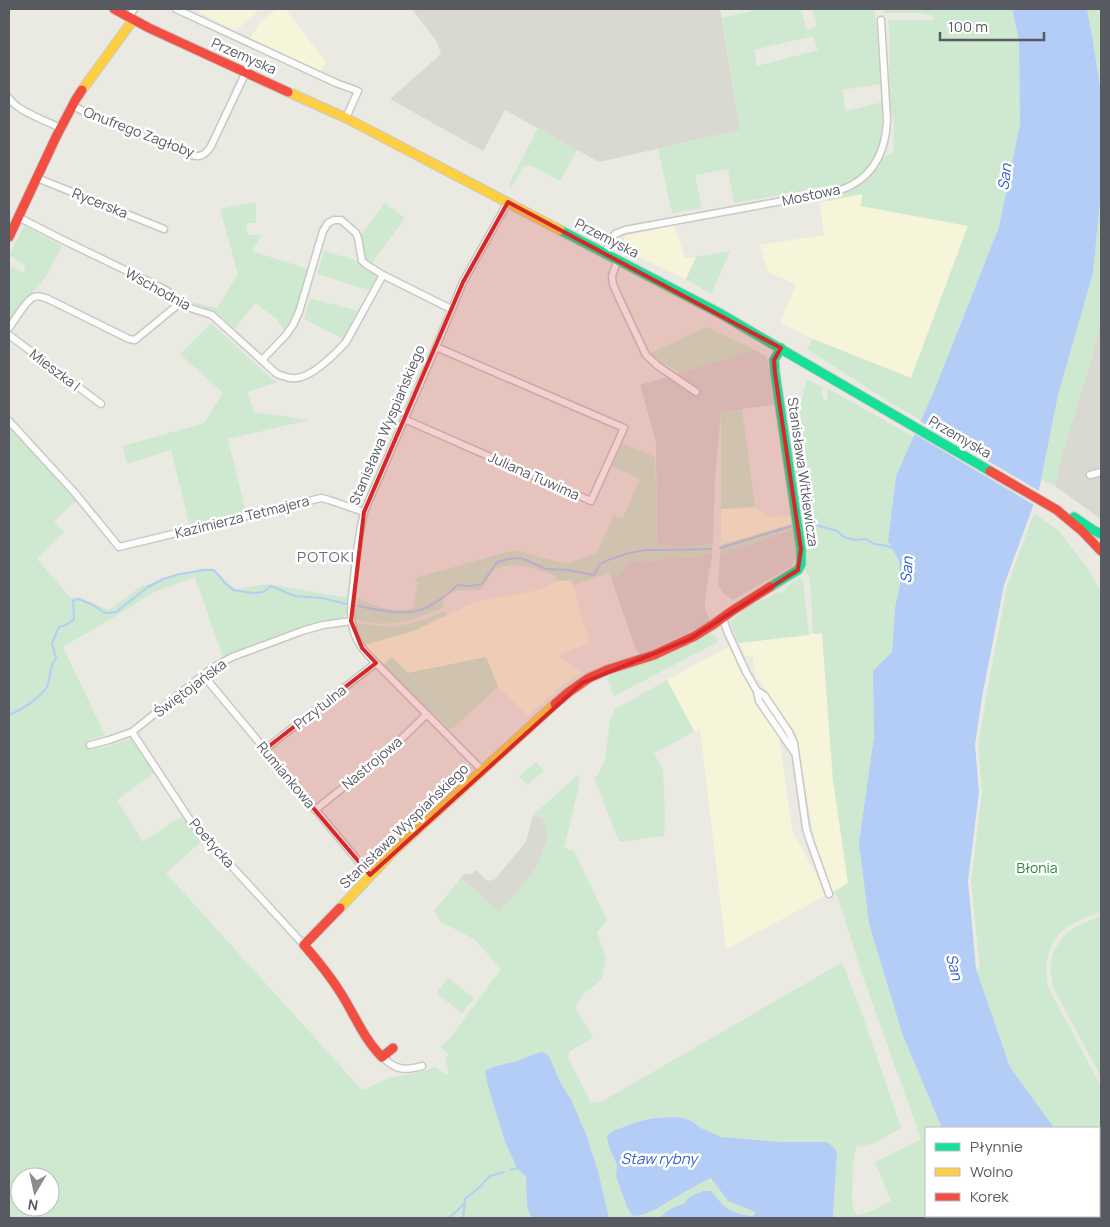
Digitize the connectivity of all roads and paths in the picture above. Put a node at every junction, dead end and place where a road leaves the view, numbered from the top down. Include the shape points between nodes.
1 (114, 9) edge
2 (134, 9) edge
3 (176, 9) edge
4 (131, 18) junction
5 (881, 20) dead end
6 (246, 72) junction
7 (9, 98) edge
8 (72, 106) junction
9 (346, 118) junction
10 (61, 128) junction
11 (37, 178) junction
12 (508, 202) junction
13 (18, 217) junction
14 (164, 229) dead end
15 (9, 237) edge
16 (605, 252) junction
17 (618, 259) junction
18 (384, 275) junction
19 (180, 303) junction
20 (451, 309) junction
21 (9, 328) edge
22 (9, 335) edge
23 (436, 347) junction
24 (781, 348) junction
25 (262, 360) junction
26 (696, 392) dead end
27 (100, 404) dead end
28 (404, 419) junction
29 (9, 421) edge
30 (1101, 472) edge
31 (1090, 475) dead end
32 (1055, 508) junction
33 (364, 512) junction
34 (1097, 532) edge
35 (1100, 549) edge
36 (723, 619) junction
37 (351, 621) junction
38 (376, 664) junction
39 (202, 675) junction
40 (427, 714) junction
41 (132, 732) junction
42 (90, 745) dead end
43 (264, 750) junction
44 (482, 770) junction
45 (315, 810) junction
46 (370, 875) junction
47 (829, 894) dead end
48 (304, 945) junction
49 (393, 1048) dead end
50 (382, 1057) junction
51 (422, 1066) dead end

1 - 4 street, Przemyska
2 - 4 street
3 - 9 street via 358,92
4 - 6 street, Przemyska
4 - 8 street
5 - 16 street, Mostowa via 886,134 880,156 866,174 837,191 625,230 615,234
6 - 8 street, Onufrego Zagłoby via 211,146 202,156 186,153
6 - 9 street, Przemyska
7 - 10 street via 21,110
8 - 10 street
9 - 12 street, Przemyska
10 - 11 street
11 - 13 street
11 - 14 street, Rycerska
12 - 16 street, Przemyska
12 - 20 street, Stanisława Wyspiańskiego
13 - 15 street
13 - 19 street, Wschodnia via 160,287
16 - 17 street, Przemyska
17 - 24 street, Przemyska
17 - 26 street via 612,276 618,298 646,354
18 - 20 street
18 - 25 street, Wschodnia via 346,342 309,374 290,378 277,374
18 - 25 street via 362,261 356,232 341,220 328,223 293,325
19 - 21 street via 135,340 38,296 29,301
19 - 25 street, Wschodnia via 212,315
20 - 23 street, Stanisława Wyspiańskiego
22 - 27 street, Mieszka I
23 - 28 street, Stanisława Wyspiańskiego
23 - 28 street, Juliana Tuwima via 624,428 591,501
24 - 32 street, Przemyska
24 - 36 street, Stanisława Witkiewicza via 774,360 775,372 801,564 795,573
28 - 33 street, Stanisława Wyspiańskiego
29 - 33 street, Kazimierza Tetmajera via 119,547 321,498
30 - 31 street
32 - 34 street, Przemyska
32 - 35 street, Przemyska
33 - 37 street, Stanisława Wyspiańskiego via 358,538
34 - 35 street, Przemyska
36 - 44 street, Stanisława Witkiewicza via 672,648 582,683
36 - 47 street via 759,701 796,755 806,828
37 - 38 street, Stanisława Wyspiańskiego via 355,636
37 - 39 street, Świętojańska via 322,625 277,640 232,657
38 - 40 street, Stanisława Wyspiańskiego
38 - 43 street, Przytulna
39 - 41 street, Świętojańska
39 - 43 street, Rumiankowa
40 - 44 street, Stanisława Wyspiańskiego
40 - 45 street, Nastrojowa via 390,750
41 - 42 street, Świętojańska
41 - 48 street, Poetycka via 192,823
43 - 45 street, Rumiankowa
44 - 46 street, Stanisława Wyspiańskiego
45 - 46 street, Rumiankowa
46 - 48 street, Stanisława Wyspiańskiego
48 - 50 street via 331,978 368,1040
49 - 50 street
50 - 51 street via 399,1068

